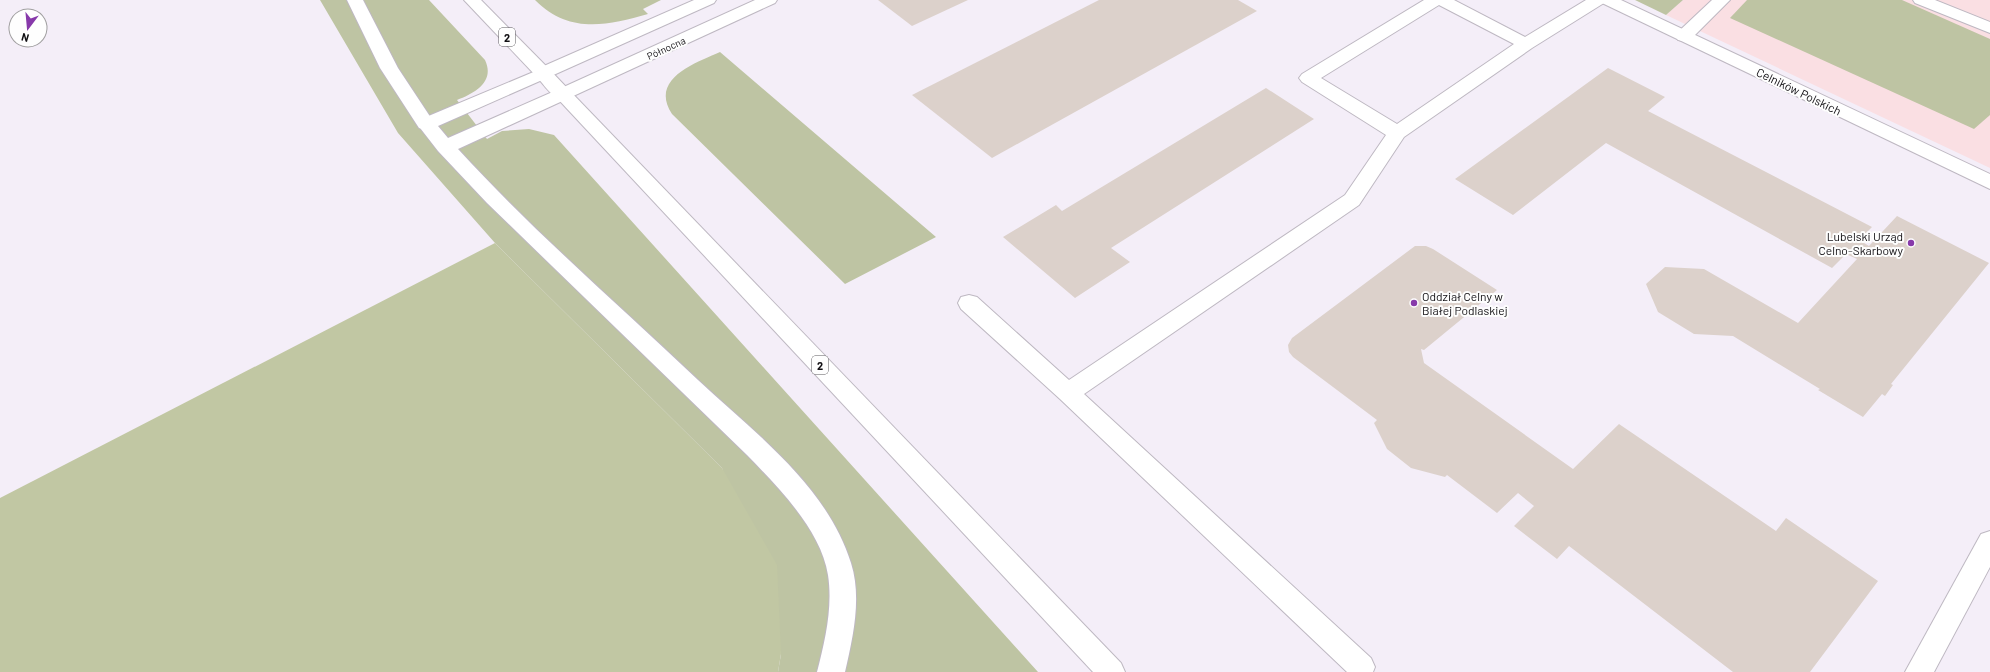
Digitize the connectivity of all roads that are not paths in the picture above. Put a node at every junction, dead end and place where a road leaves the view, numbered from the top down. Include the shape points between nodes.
1 (355, 0) edge
2 (472, 0) edge
3 (708, 0) edge
4 (769, 0) edge
5 (1436, 0) edge
6 (1441, 0) edge
7 (1598, 0) edge
8 (1608, 0) edge
9 (1722, 0) edge
10 (1921, 0) edge
11 (1990, 28) edge
12 (1684, 36) junction
13 (1526, 44) junction
14 (543, 73) junction
15 (563, 94) junction
16 (426, 124) junction
17 (1397, 133) junction
18 (445, 147) junction
19 (1990, 182) edge
20 (968, 303) dead end
21 (1068, 393) junction
22 (1990, 542) edge
23 (1361, 667) dead end
24 (831, 672) edge
25 (1111, 672) edge
26 (1920, 672) edge

1 - 16 main road via 389,68
2 - 14 main road, 2
3 - 14 main road
4 - 15 main road, Północna
5 - 17 main road via 1308,78
6 - 13 main road
7 - 13 main road
8 - 12 main road, Celników Polskich
9 - 12 main road
10 - 11 main road
12 - 19 main road, Celników Polskich
13 - 17 main road
14 - 15 main road
14 - 16 main road
15 - 18 main road, Północna
15 - 25 main road, 2
16 - 18 main road
17 - 21 main road via 1352,200
18 - 24 main road via 477,181 744,437 788,482 810,509 825,533 838,564 843,602 839,640
20 - 21 main road
21 - 23 main road
22 - 26 main road

